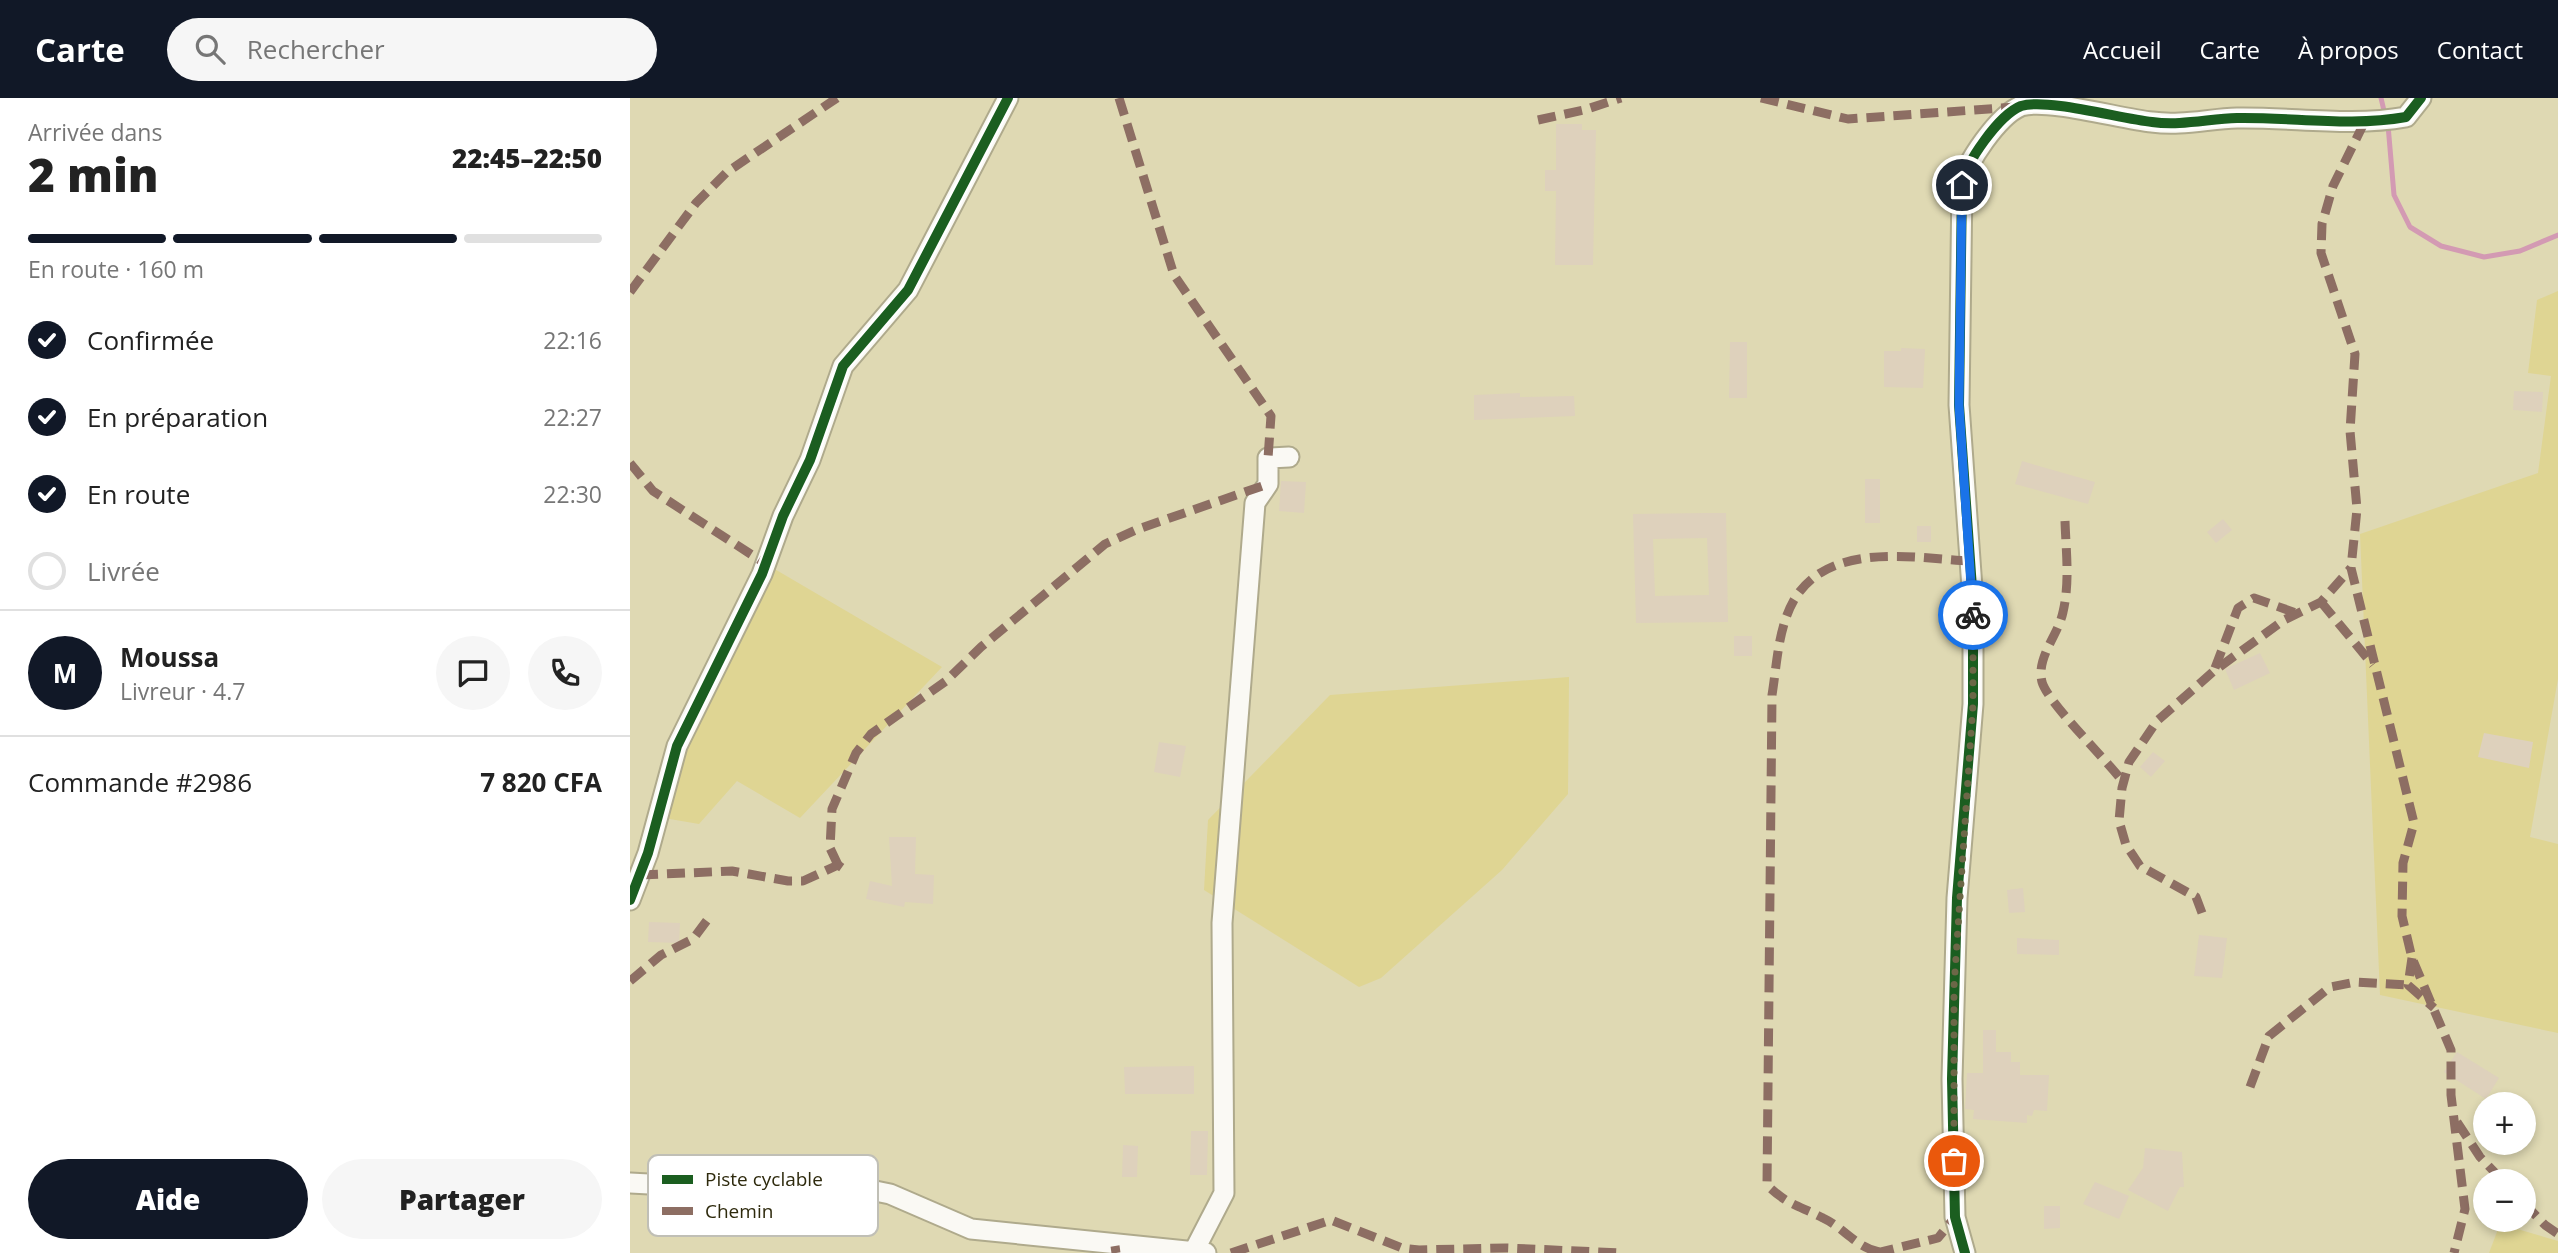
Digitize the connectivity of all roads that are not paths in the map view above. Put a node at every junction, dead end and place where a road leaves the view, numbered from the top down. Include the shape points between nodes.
1 (1009, 98) edge
2 (2421, 98) edge
3 (1289, 457) dead end
4 (630, 900) edge
5 (630, 1183) edge
6 (648, 1184) edge
7 (878, 1192) edge
8 (1200, 1252) edge
9 (1965, 1253) edge

1 - 4 street via 908,290 843,366 762,574 677,746 649,853
2 - 9 street via 2406,117 2364,123 2237,118 2176,124 2029,105 2001,122 1968,164 1962,185 1959,405 1973,602 1973,704 1957,898 1952,1079 1955,1217
3 - 8 street via 1268,458 1268,484 1255,503 1222,923 1224,1193
5 - 6 street
7 - 8 street via 971,1229

